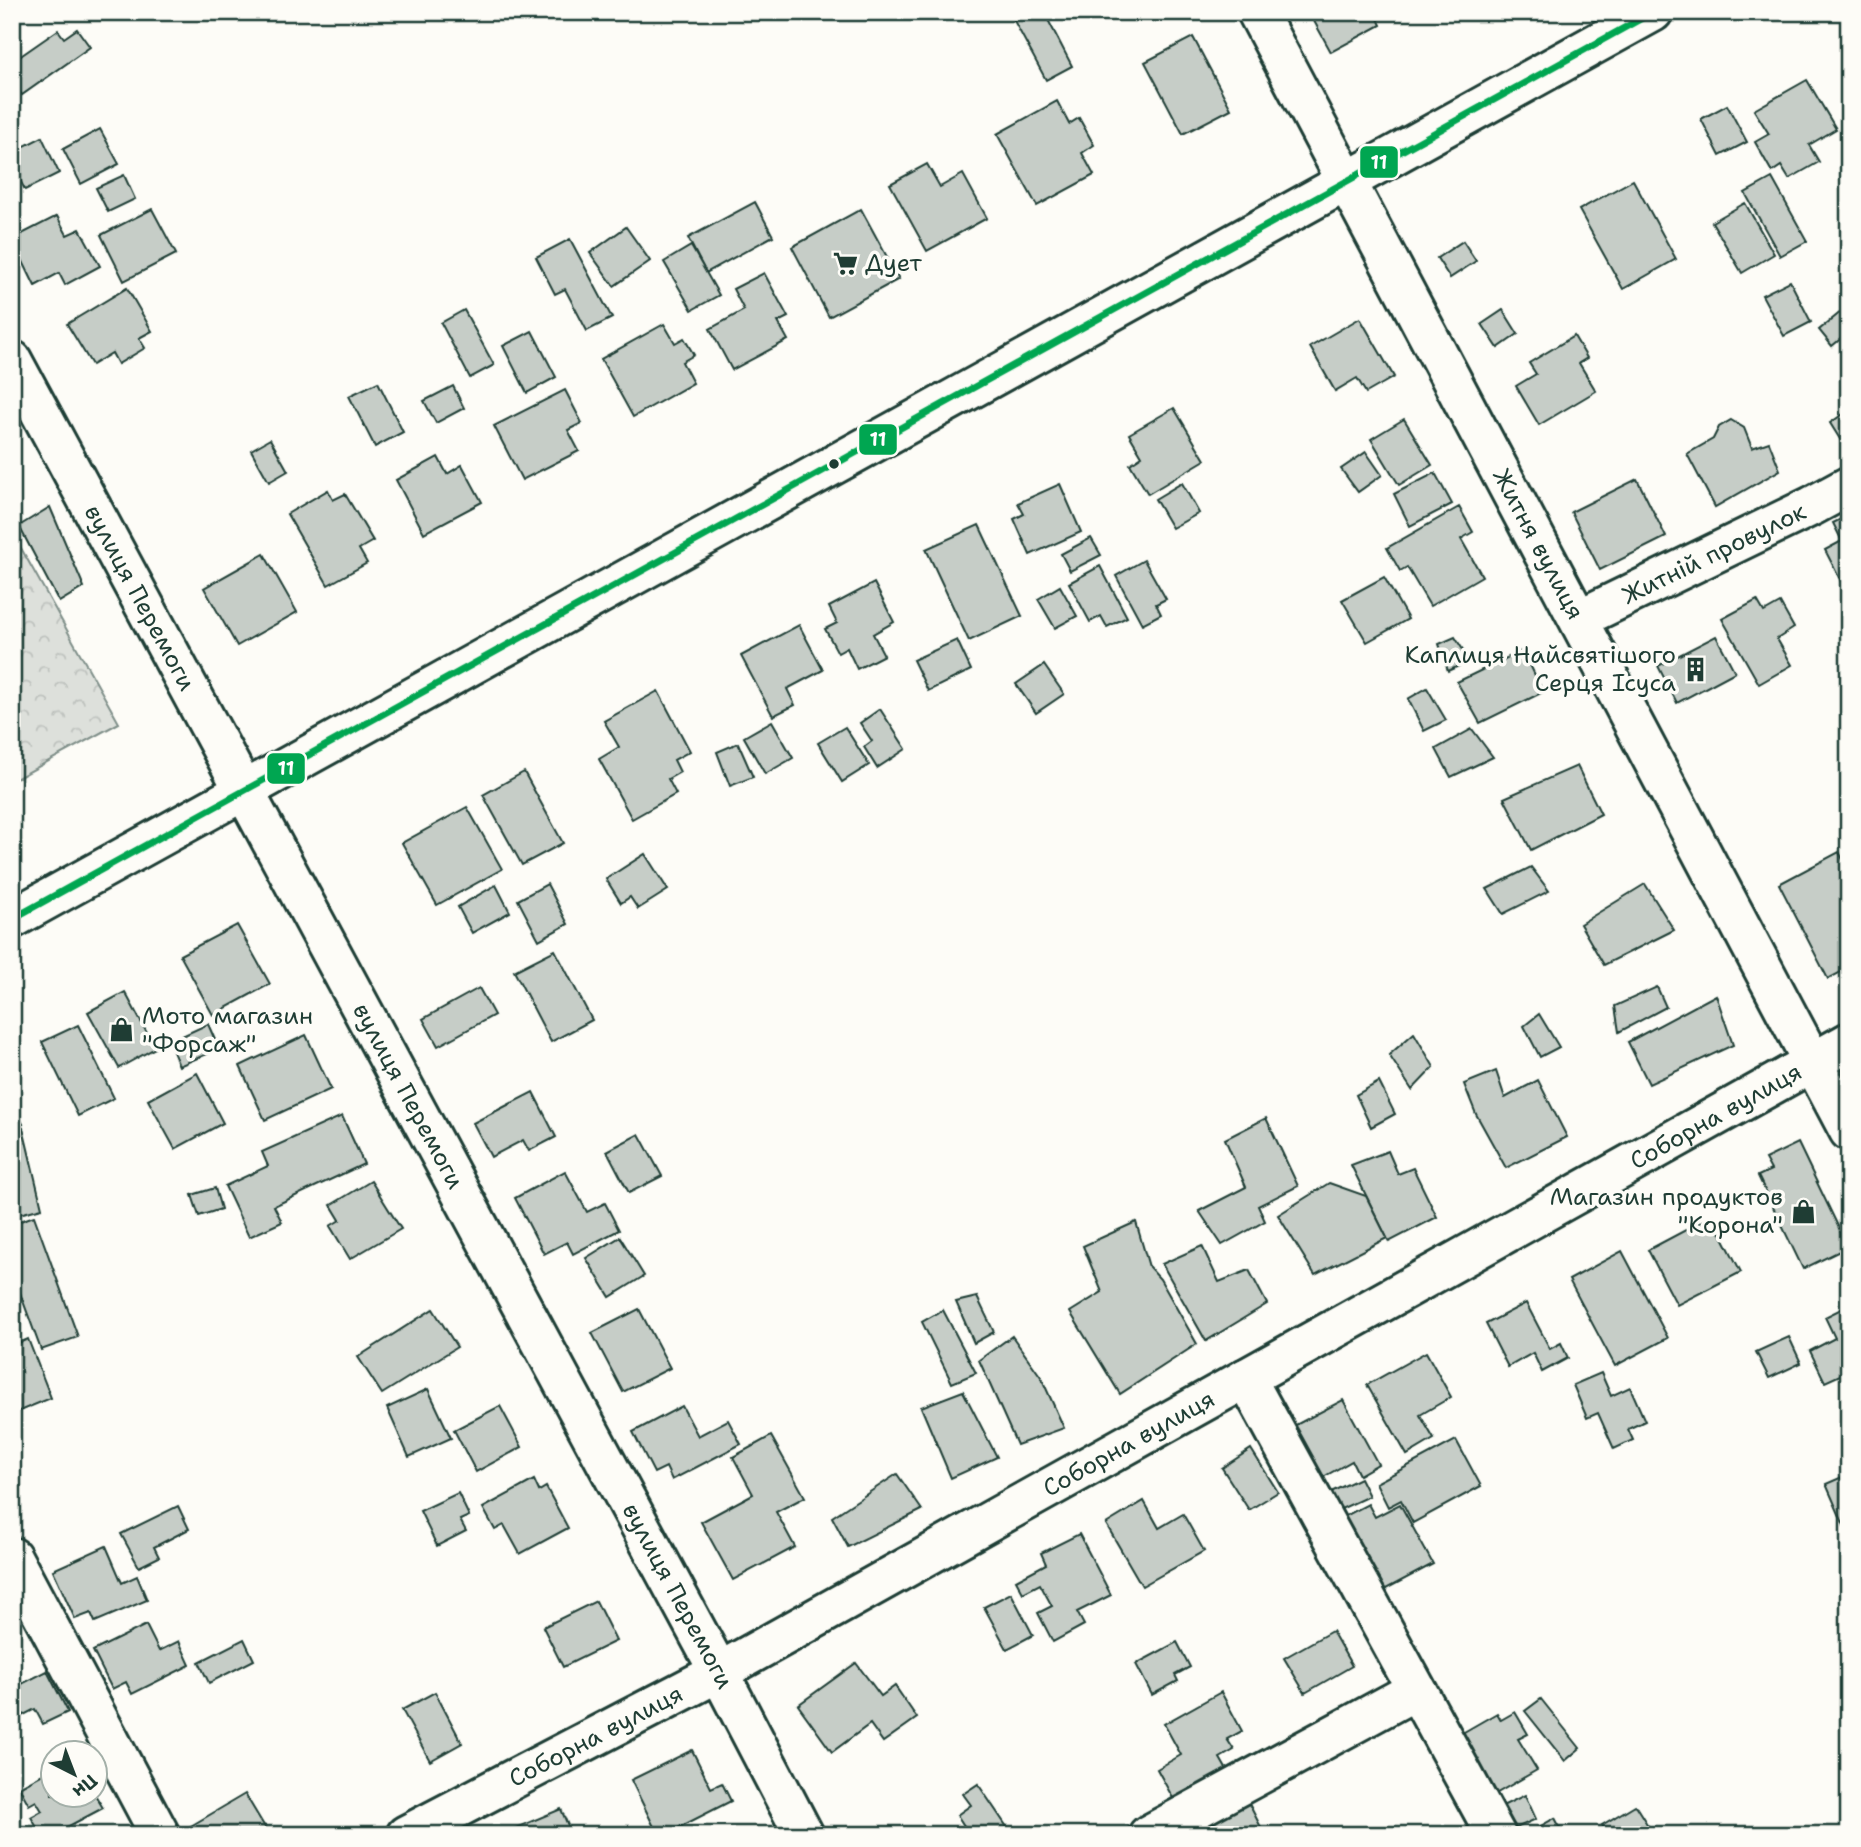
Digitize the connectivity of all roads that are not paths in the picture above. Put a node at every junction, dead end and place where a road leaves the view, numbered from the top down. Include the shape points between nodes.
1 (1257, 12) edge
2 (1653, 12) edge
3 (1346, 179) junction
4 (12, 360) edge
5 (1849, 486) edge
6 (1578, 619) junction
7 (244, 793) junction
8 (12, 919) edge
9 (1849, 1042) edge
10 (1812, 1061) junction
11 (1849, 1130) edge
12 (1246, 1378) junction
13 (12, 1557) edge
14 (719, 1672) junction
15 (1416, 1690) junction
16 (160, 1835) edge
17 (406, 1835) edge
18 (804, 1835) edge
19 (1148, 1835) edge
20 (1496, 1835) edge

1 - 3 street, Житня вулиця
2 - 3 street
3 - 6 street, Житня вулиця
3 - 7 street
4 - 7 street, вулиця Перемоги
5 - 6 street, Житній провулок
6 - 10 street, Житня вулиця
7 - 8 street
7 - 14 street, вулиця Перемоги
9 - 10 street, Соборна вулиця
10 - 11 street, Житня вулиця
10 - 12 street, Соборна вулиця
12 - 14 street, Соборна вулиця
12 - 15 street
13 - 16 street
14 - 17 street, Соборна вулиця
14 - 18 street, вулиця Перемоги
15 - 19 street
15 - 20 street

